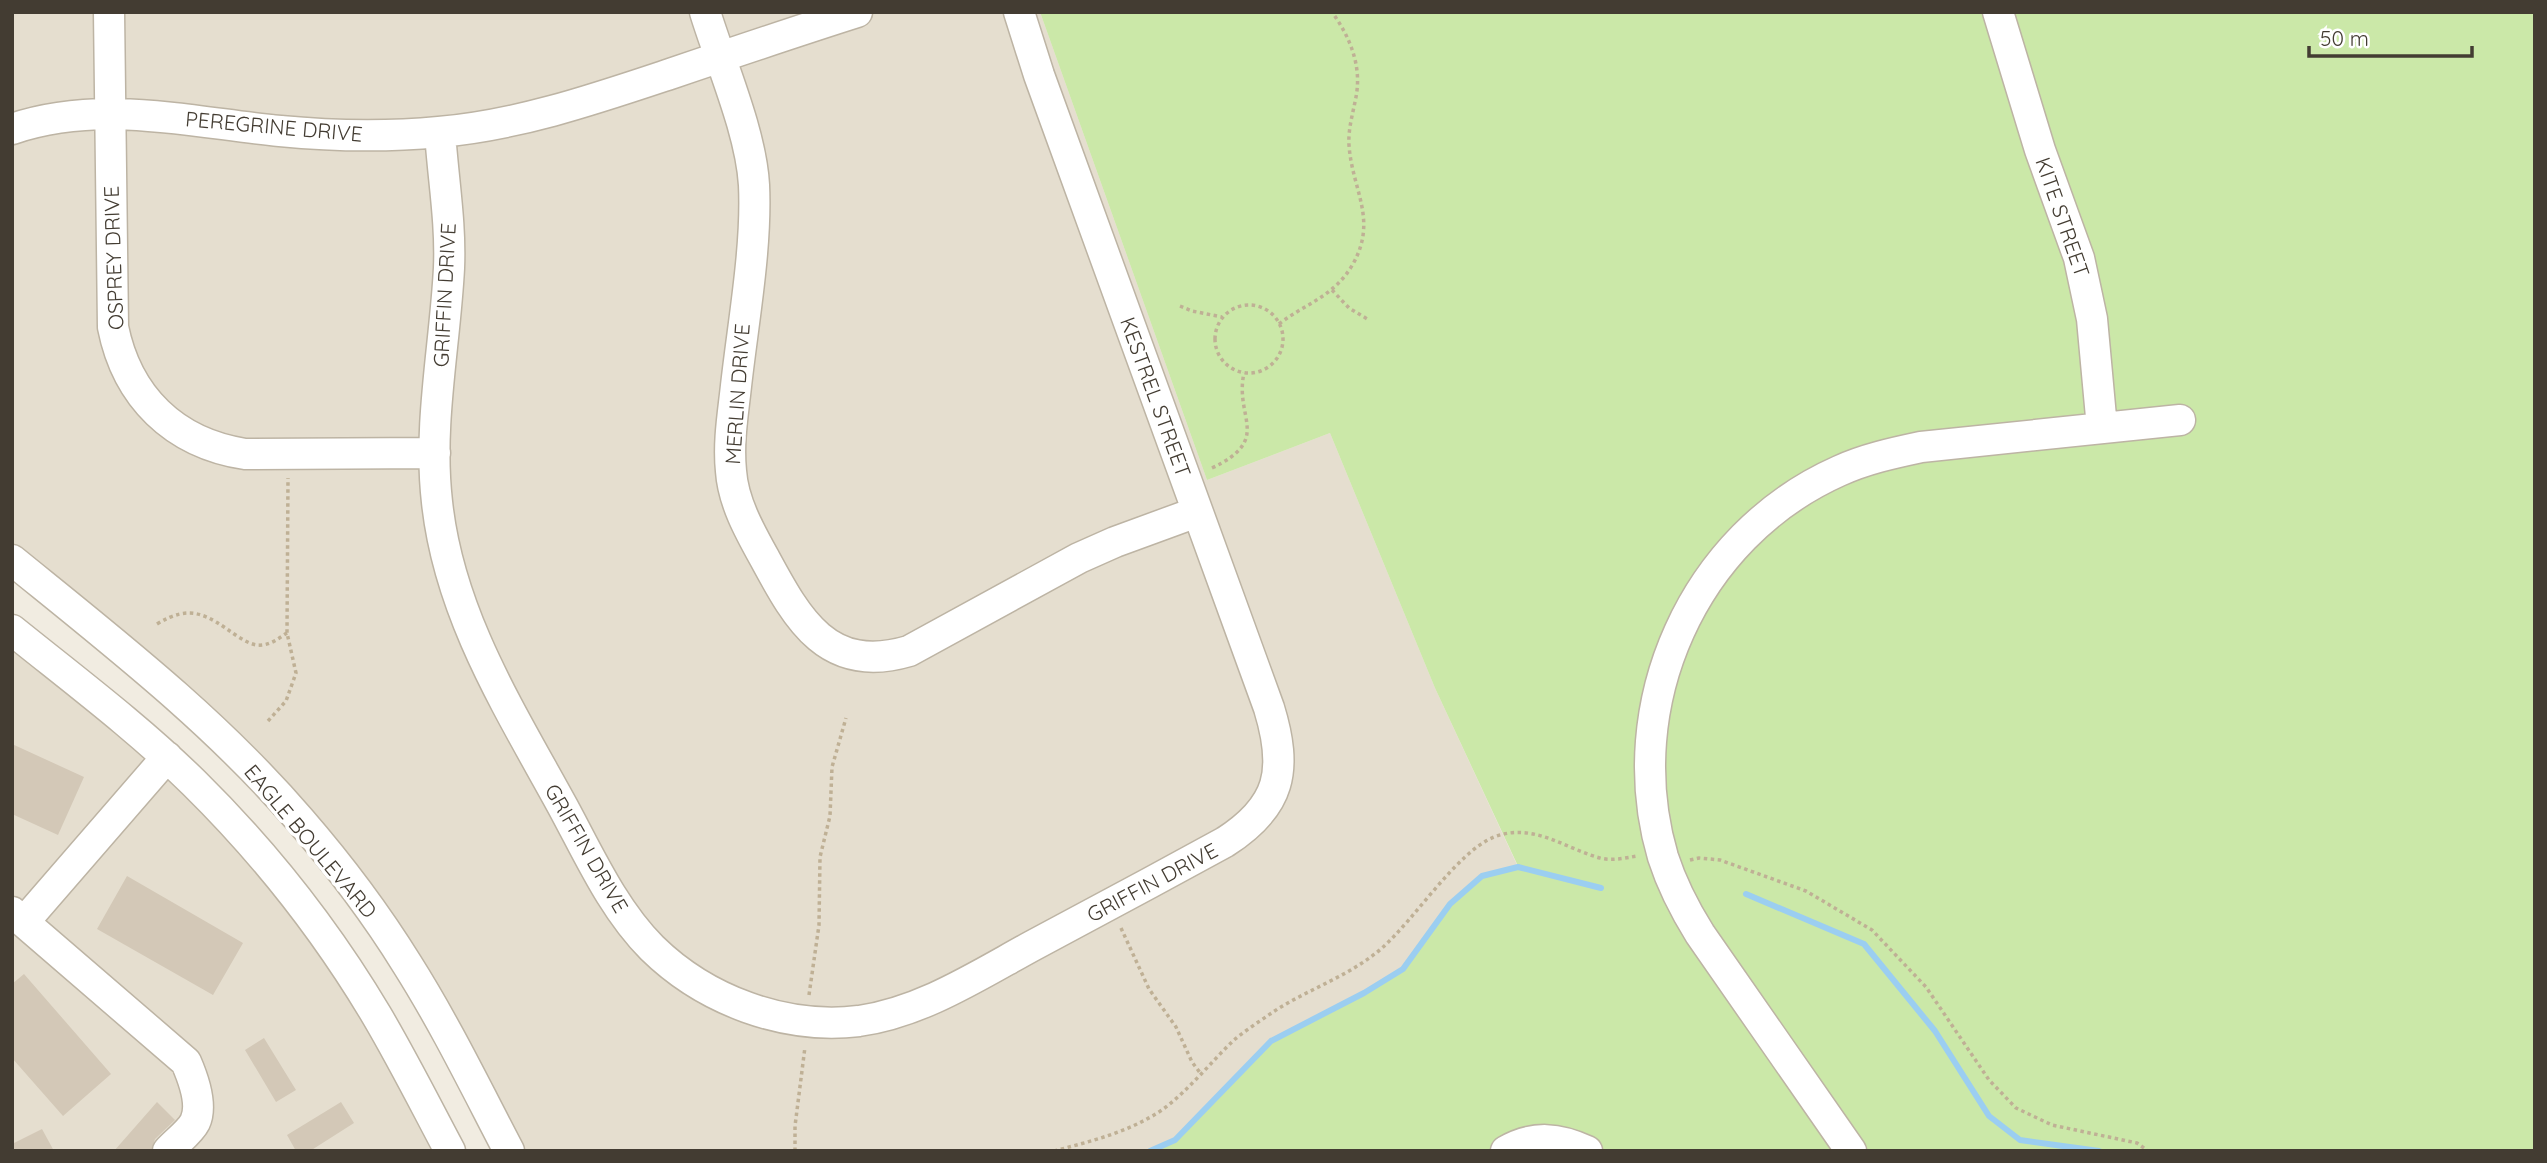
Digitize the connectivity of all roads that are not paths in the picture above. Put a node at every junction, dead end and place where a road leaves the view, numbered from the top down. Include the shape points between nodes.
1 (109, 12) edge
2 (705, 12) edge
3 (857, 12) edge
4 (1020, 12) edge
5 (1998, 12) edge
6 (719, 57) junction
7 (109, 113) junction
8 (12, 129) edge
9 (440, 132) junction
10 (2180, 420) dead end
11 (2102, 428) junction
12 (435, 453) junction
13 (1197, 512) junction
14 (12, 560) edge
15 (12, 630) edge
16 (167, 757) junction
17 (1277, 784) joint
18 (18, 917) edge
19 (168, 1151) edge
20 (450, 1151) edge
21 (509, 1151) edge
22 (1506, 1151) edge
23 (1587, 1151) edge
24 (1851, 1151) edge

1 - 7 street, OSPREY DRIVE
2 - 6 street, MERLIN DRIVE
3 - 6 street, PEREGRINE DRIVE
4 - 13 street, KESTREL STREET
5 - 11 street, KITE STREET via 2079,258 2092,319
6 - 9 street, PEREGRINE DRIVE via 548,113
6 - 13 street, MERLIN DRIVE via 746,137 754,204 730,434 731,474 749,530 790,606 809,630 836,647 866,657 909,651 1088,554
7 - 8 street, PEREGRINE DRIVE via 57,118
7 - 9 street, PEREGRINE DRIVE via 305,133
7 - 12 street, OSPREY DRIVE via 113,327 124,366 146,401 177,429 228,451
9 - 12 street, GRIFFIN DRIVE via 449,246
10 - 11 street
11 - 24 street via 1921,447 1865,461 1817,482 1768,515 1728,553 1695,598 1667,661 1654,710 1650,770 1657,831 1672,882 1718,963
12 - 17 street, GRIFFIN DRIVE via 440,528 462,611 486,665 602,878 651,947 689,978 734,1002 782,1017 831,1022 881,1017 922,1004 1225,842 1262,812
13 - 17 street, KESTREL STREET via 1274,726 1280,767
14 - 21 street, EAGLE BOULEVARD via 183,701 301,821 407,964
15 - 16 street
16 - 18 street
16 - 20 street via 258,852 334,950 377,1015
18 - 19 street via 186,1062 194,1080 197,1109 194,1122
22 - 23 street via 1536,1139 1560,1140

